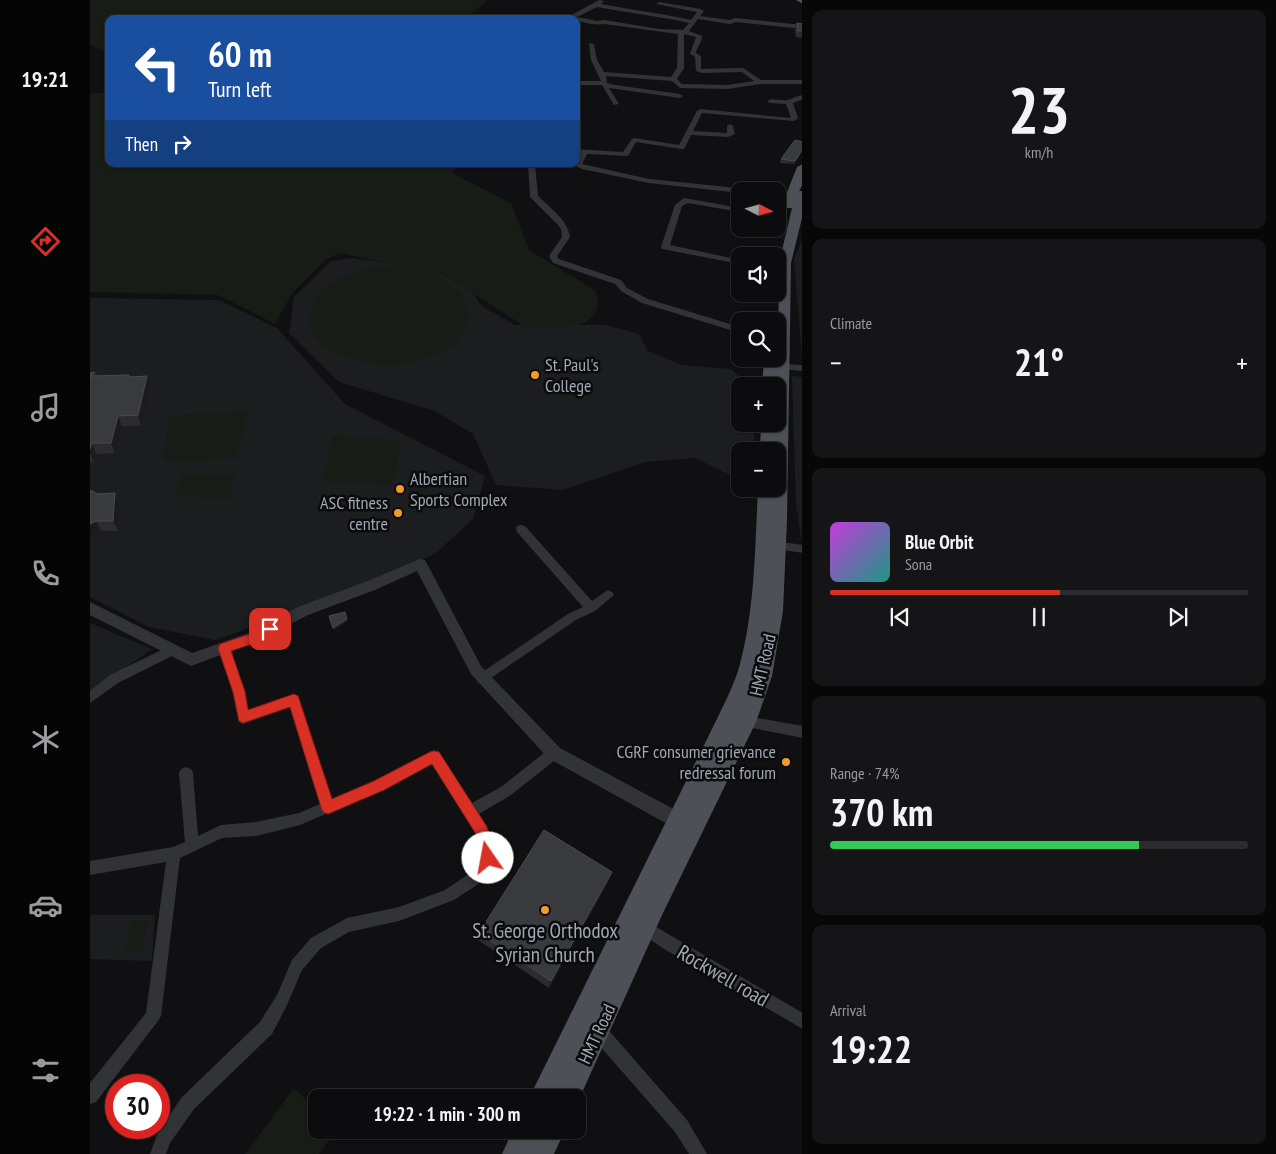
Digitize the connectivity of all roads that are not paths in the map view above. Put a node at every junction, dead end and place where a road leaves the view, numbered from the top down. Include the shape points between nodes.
1 (601, 0) edge
2 (659, 4) dead end
3 (596, 5) junction
4 (575, 15) edge
5 (695, 19) junction
6 (580, 20) edge
7 (802, 27) edge
8 (683, 32) junction
9 (591, 44) dead end
10 (601, 74) junction
11 (673, 79) junction
12 (760, 82) junction
13 (802, 82) edge
14 (580, 83) edge
15 (604, 84) junction
16 (680, 96) dead end
17 (802, 97) edge
18 (770, 101) dead end
19 (790, 102) junction
20 (616, 104) dead end
21 (730, 126) dead end
22 (688, 132) junction
23 (580, 152) edge
24 (580, 166) edge
25 (531, 167) edge
26 (802, 167) edge
27 (686, 185) junction
28 (731, 189) edge
29 (790, 197) edge
30 (688, 200) junction
31 (731, 208) edge
32 (786, 259) edge
33 (731, 260) edge
34 (731, 327) edge
35 (786, 365) edge
36 (802, 368) edge
37 (774, 432) edge
38 (767, 497) edge
39 (521, 529) dead end
40 (770, 545) junction
41 (802, 549) edge
42 (608, 595) dead end
43 (90, 608) edge
44 (591, 608) junction
45 (224, 648) junction
46 (172, 650) junction
47 (482, 679) junction
48 (90, 698) edge
49 (746, 722) junction
50 (802, 732) edge
51 (554, 753) junction
52 (186, 773) dead end
53 (328, 807) junction
54 (470, 812) junction
55 (685, 824) junction
56 (192, 846) junction
57 (174, 854) junction
58 (90, 868) edge
59 (636, 923) junction
60 (802, 1022) edge
61 (598, 1031) junction
62 (547, 1089) edge
63 (571, 1089) edge
64 (90, 1096) edge
65 (522, 1139) edge
66 (548, 1139) edge
67 (158, 1154) edge
68 (515, 1154) edge
69 (540, 1154) edge
70 (699, 1154) edge

1 - 3 street
2 - 5 street via 701,11
3 - 4 street
3 - 5 street
5 - 7 street
5 - 8 street
6 - 8 street
8 - 11 street via 680,46 682,63 678,76
8 - 12 street via 699,36 693,54 698,56 698,70 743,70
9 - 10 street
10 - 11 street
10 - 15 street
11 - 12 street via 680,86 728,87
12 - 13 street
14 - 15 street
15 - 16 street
15 - 20 street
17 - 19 street
18 - 19 street
19 - 22 street via 795,118 792,120 703,110
21 - 22 street via 731,134 728,135
22 - 23 street via 680,147 634,140 625,154
24 - 27 street
25 - 34 street via 534,197 565,229 566,237 553,256 556,261 618,282 631,294 650,302
26 - 29 main road, HMT Road
27 - 28 street
27 - 30 street
29 - 32 main road, HMT Road via 797,210
30 - 31 street
30 - 33 street via 679,205 664,247
35 - 36 street
37 - 40 main road, HMT Road
38 - 40 main road, HMT Road
39 - 44 street
40 - 41 street
40 - 49 main road, HMT Road via 774,604 770,642 763,676
40 - 55 main road, HMT Road via 750,661
42 - 44 street
43 - 46 street
44 - 47 street via 572,617
45 - 46 street via 190,660
45 - 47 street via 254,638 303,611 420,564
45 - 53 street via 239,692 243,718 294,700
46 - 48 street via 114,680
47 - 51 street
49 - 50 street
49 - 55 main road, HMT Road
51 - 54 street via 506,791
51 - 55 street
52 - 56 street
53 - 54 street via 434,756
53 - 56 street via 300,819 256,829 221,832
54 - 67 street via 482,832 488,858 478,876 450,895 399,914 347,925 316,944 298,965 266,1028 188,1103 164,1138
55 - 59 main road, HMT Road
56 - 57 street
57 - 58 street
57 - 64 street via 153,1016
59 - 60 street, Rockwell road
59 - 61 main road, HMT Road
59 - 62 main road, HMT Road
61 - 63 main road, HMT Road
61 - 70 street via 682,1126
65 - 68 main road
66 - 69 main road

